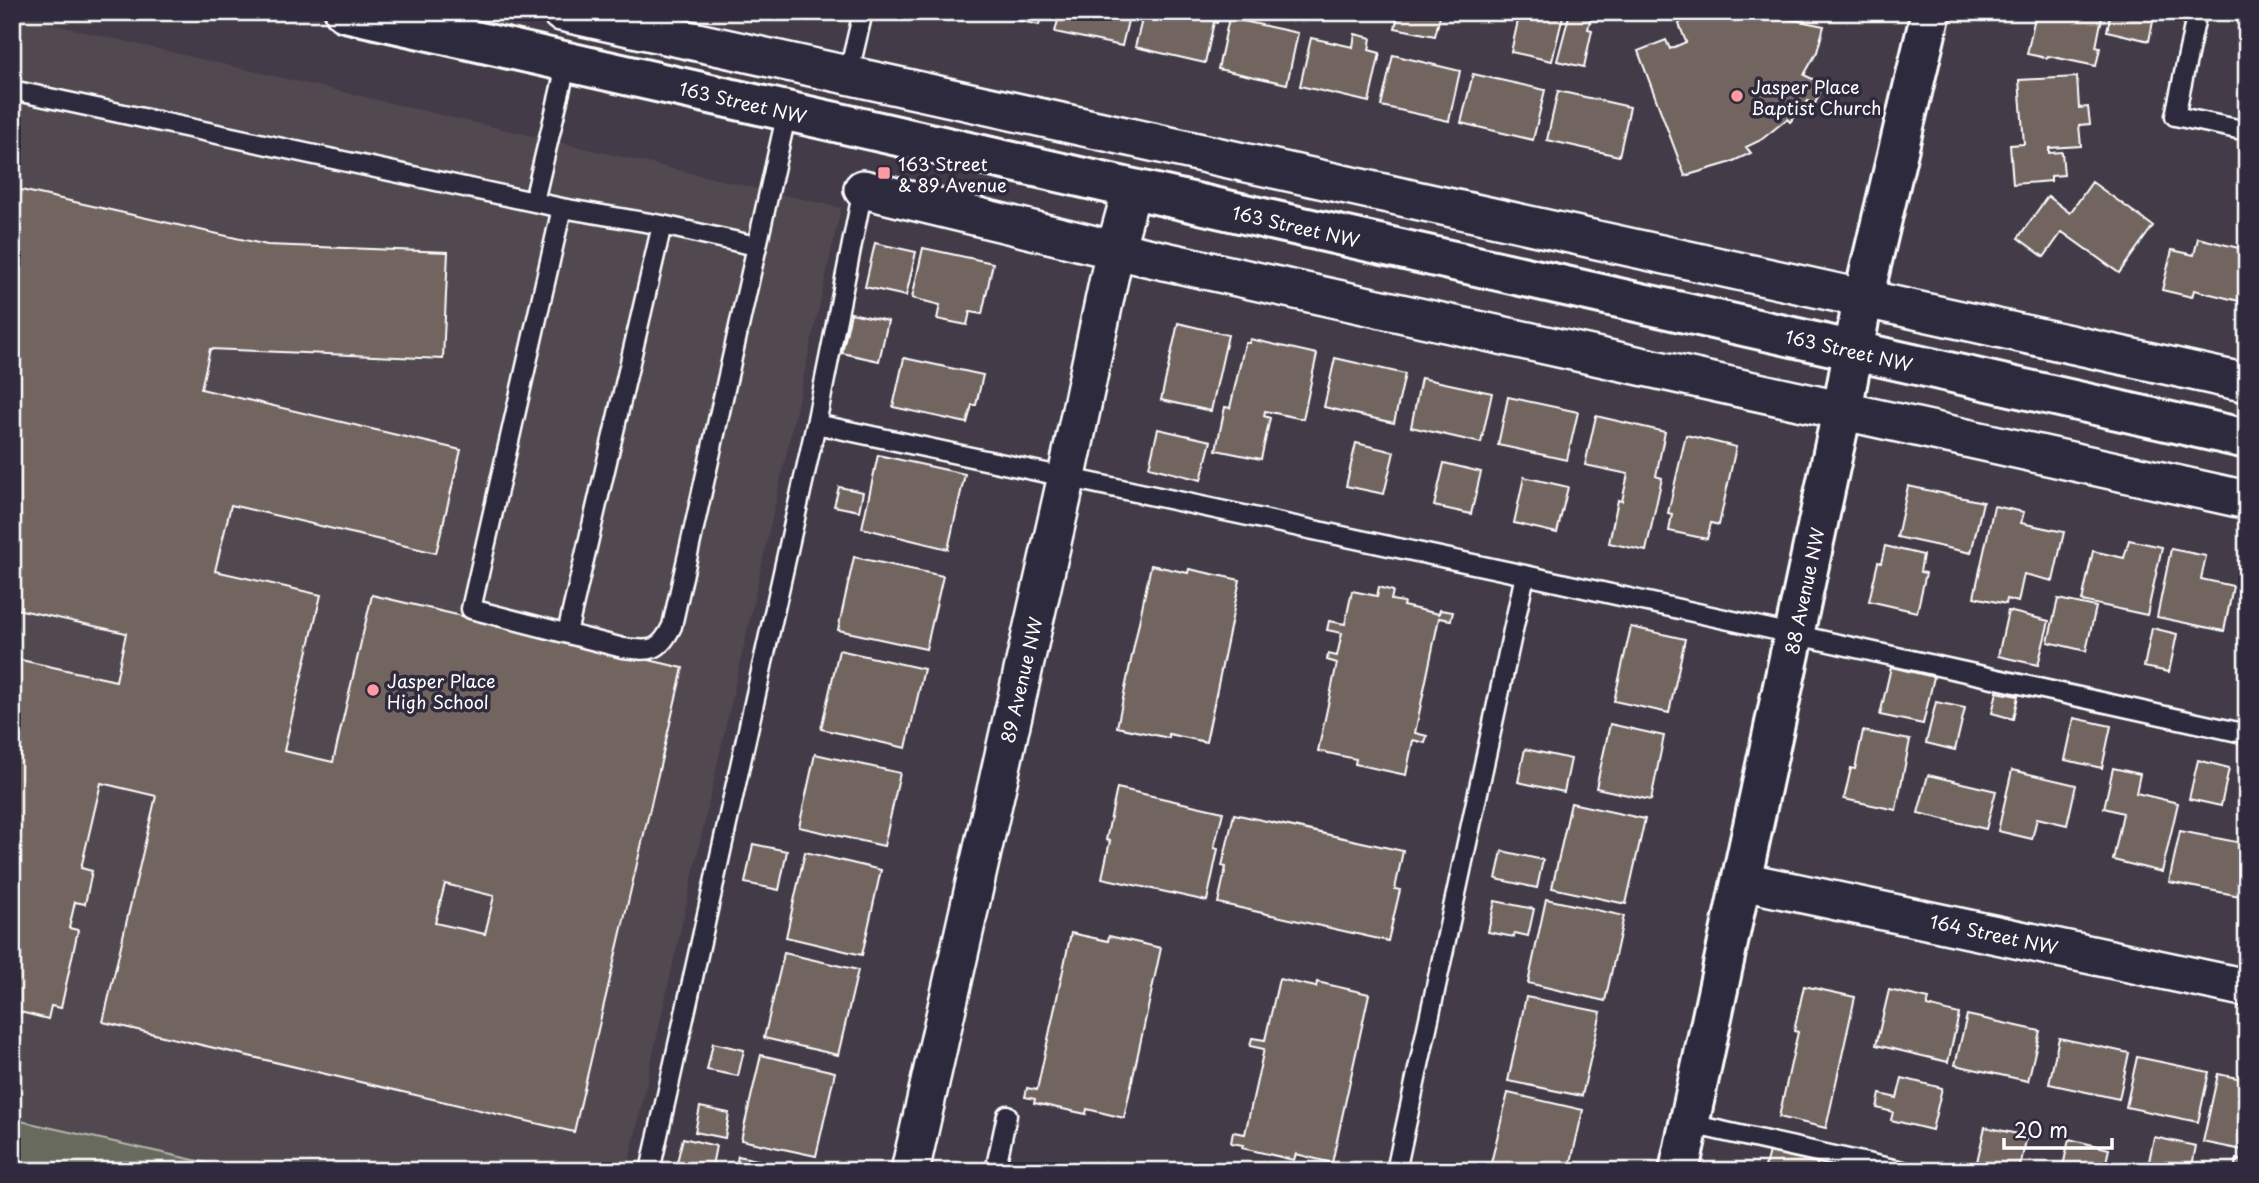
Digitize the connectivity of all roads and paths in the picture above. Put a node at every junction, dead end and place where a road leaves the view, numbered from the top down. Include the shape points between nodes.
1 (345, 12) edge
2 (561, 12) edge
3 (863, 12) edge
4 (1931, 12) edge
5 (2197, 12) edge
6 (567, 62) junction
7 (848, 76) junction
8 (12, 90) edge
9 (787, 112) junction
10 (2247, 131) edge
11 (863, 189) joint
12 (1132, 189) junction
13 (534, 201) junction
14 (562, 208) junction
15 (662, 225) junction
16 (756, 246) junction
17 (1115, 250) junction
18 (1863, 299) junction
19 (1853, 351) junction
20 (2247, 383) edge
21 (1842, 411) junction
22 (816, 424) junction
23 (2247, 439) edge
24 (1067, 476) junction
25 (2247, 500) edge
26 (1525, 575) junction
27 (567, 633) junction
28 (1794, 634) junction
29 (2247, 734) edge
30 (1742, 881) junction
31 (2247, 988) edge
32 (1007, 1115) dead end
33 (1690, 1124) junction
34 (650, 1171) edge
35 (909, 1171) edge
36 (995, 1171) edge
37 (1396, 1171) edge
38 (1679, 1171) edge
39 (1903, 1171) edge

1 - 6 main road, 163 Street NW
2 - 7 street
3 - 7 lane
4 - 18 main road, 88 Avenue NW
5 - 10 lane via 2175,116
6 - 9 main road, 163 Street NW
6 - 13 lane
7 - 18 street
8 - 13 lane
9 - 12 main road, 163 Street NW
9 - 16 lane
11 - 17 street
11 - 22 lane
12 - 17 street, 89 Avenue NW
12 - 19 main road, 163 Street NW
13 - 14 lane
14 - 15 lane
14 - 27 lane via 471,609
15 - 16 lane
15 - 27 lane
16 - 27 lane via 672,626 664,642 648,650
17 - 21 street
17 - 24 street, 89 Avenue NW
18 - 19 main road, 88 Avenue NW
18 - 20 street
19 - 21 main road, 88 Avenue NW
19 - 23 main road, 163 Street NW
21 - 25 street
21 - 28 main road, 88 Avenue NW
22 - 24 lane
22 - 34 lane
24 - 26 lane
24 - 35 street, 89 Avenue NW
26 - 28 lane
26 - 37 lane
28 - 29 lane
28 - 30 main road, 88 Avenue NW
30 - 31 street, 164 Street NW
30 - 33 main road, 88 Avenue NW
32 - 36 lane
33 - 38 main road, 88 Avenue NW
33 - 39 lane

